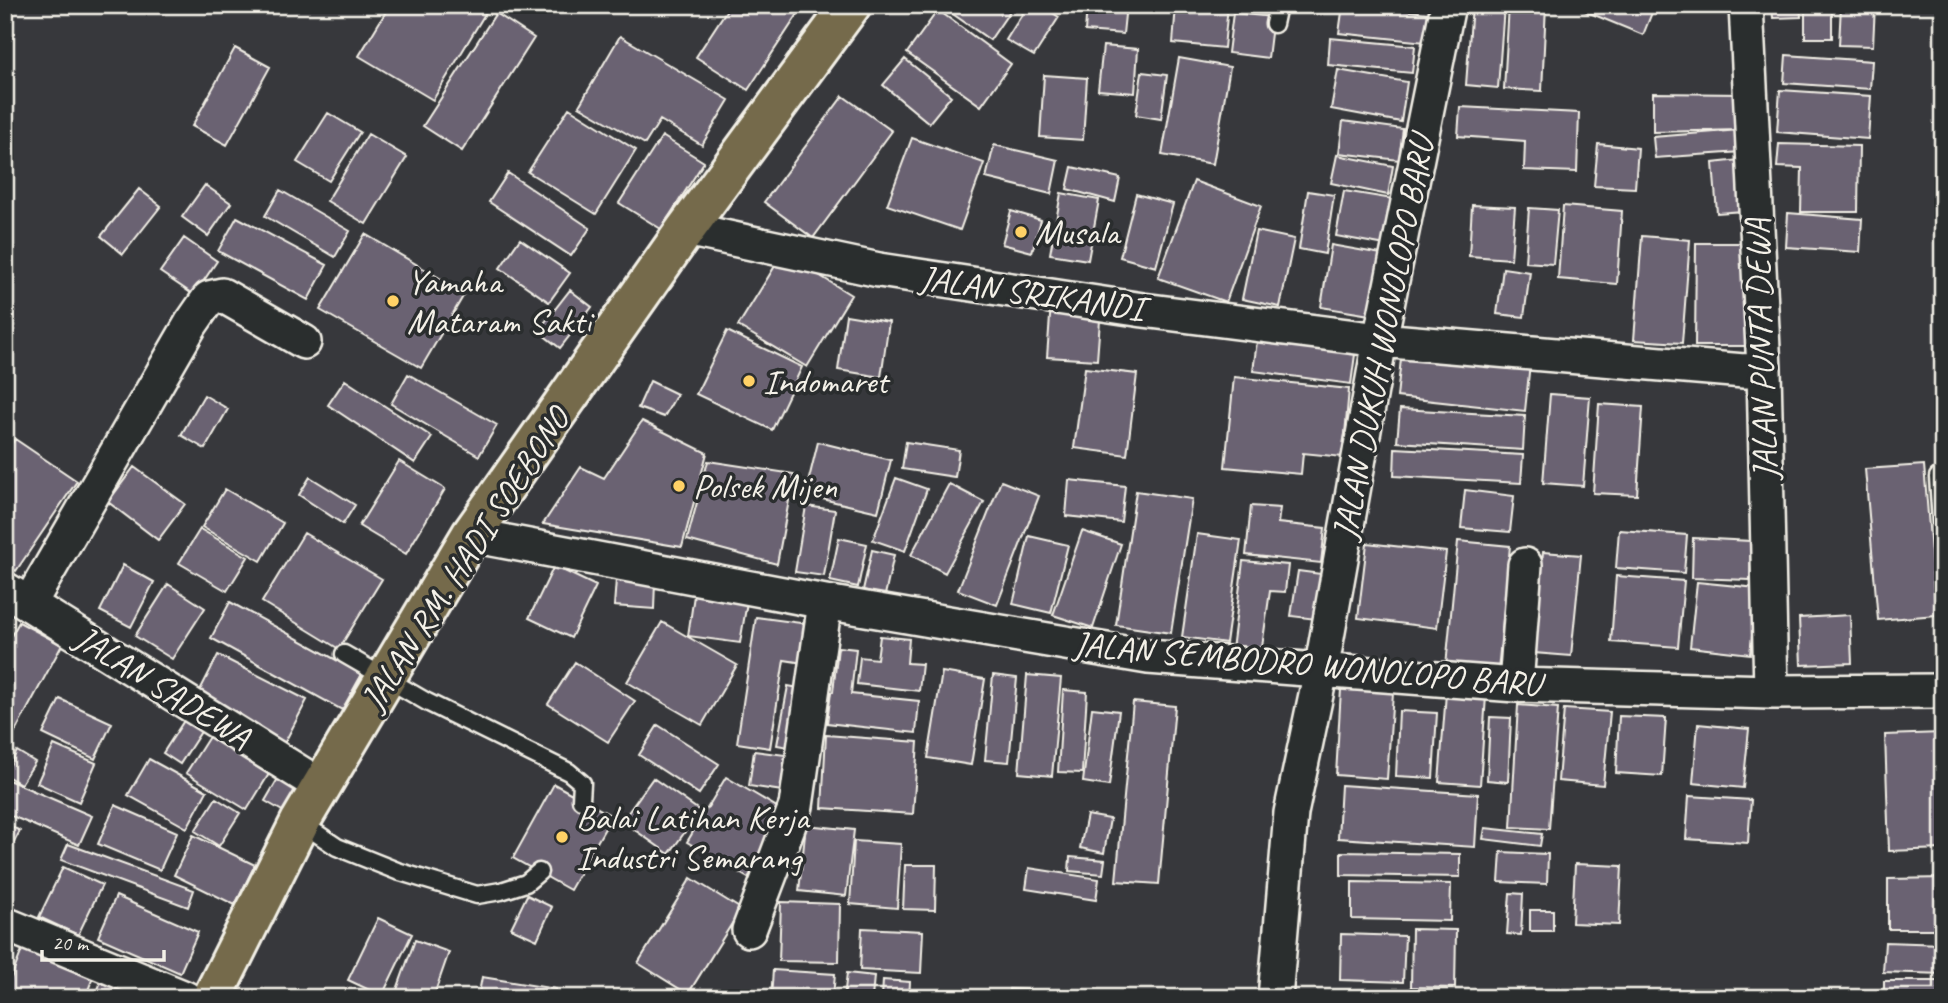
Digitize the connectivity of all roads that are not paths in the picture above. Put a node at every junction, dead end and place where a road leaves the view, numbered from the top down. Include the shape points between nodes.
1 (851, 5) edge
2 (1278, 5) edge
3 (1448, 5) edge
4 (1746, 5) edge
5 (1274, 24) dead end
6 (686, 229) junction
7 (1380, 340) junction
8 (304, 342) dead end
9 (1764, 369) junction
10 (1938, 477) dead end
11 (471, 535) junction
12 (1943, 552) edge
13 (1525, 565) dead end
14 (17, 596) edge
15 (825, 602) junction
16 (344, 654) dead end
17 (1321, 671) junction
18 (386, 680) junction
19 (1516, 685) junction
20 (1943, 691) edge
21 (1771, 692) junction
22 (321, 786) junction
23 (581, 800) dead end
24 (300, 822) junction
25 (538, 872) dead end
26 (5, 924) edge
27 (749, 930) dead end
28 (185, 998) edge
29 (212, 998) edge
30 (1275, 998) edge

1 - 6 main road, JALAN RM. HADI SOEBONO
2 - 5 lane
3 - 7 street, JALAN DUKUH WONOLOPO BARU
4 - 9 street, JALAN PUNTA DEWA
6 - 7 street, JALAN SRIKANDI via 879,270
6 - 11 main road, JALAN RM. HADI SOEBONO
7 - 9 street, JALAN SRIKANDI via 1744,371
7 - 17 street, JALAN DUKUH WONOLOPO BARU
8 - 14 street via 222,295 209,298
9 - 21 street, JALAN PUNTA DEWA
10 - 12 lane
11 - 15 street, JALAN SEMBODRO WONOLOPO BARU
11 - 18 main road, JALAN RM. HADI SOEBONO
13 - 19 street
14 - 22 street, JALAN SADEWA
15 - 17 street, JALAN SEMBODRO WONOLOPO BARU via 1148,657
15 - 27 street via 796,806
16 - 18 lane
17 - 19 street, JALAN SEMBODRO WONOLOPO BARU
17 - 30 street, JALAN DUKUH WONOLOPO BARU via 1291,813
18 - 22 main road, JALAN RM. HADI SOEBONO
18 - 23 lane via 569,772 582,783
19 - 21 street, JALAN SEMBODRO WONOLOPO BARU
20 - 21 street, JALAN SEMBODRO WONOLOPO BARU
22 - 24 main road, JALAN RM. HADI SOEBONO
24 - 25 lane via 337,847 477,895 526,883
24 - 29 main road, JALAN RM. HADI SOEBONO
26 - 28 street

